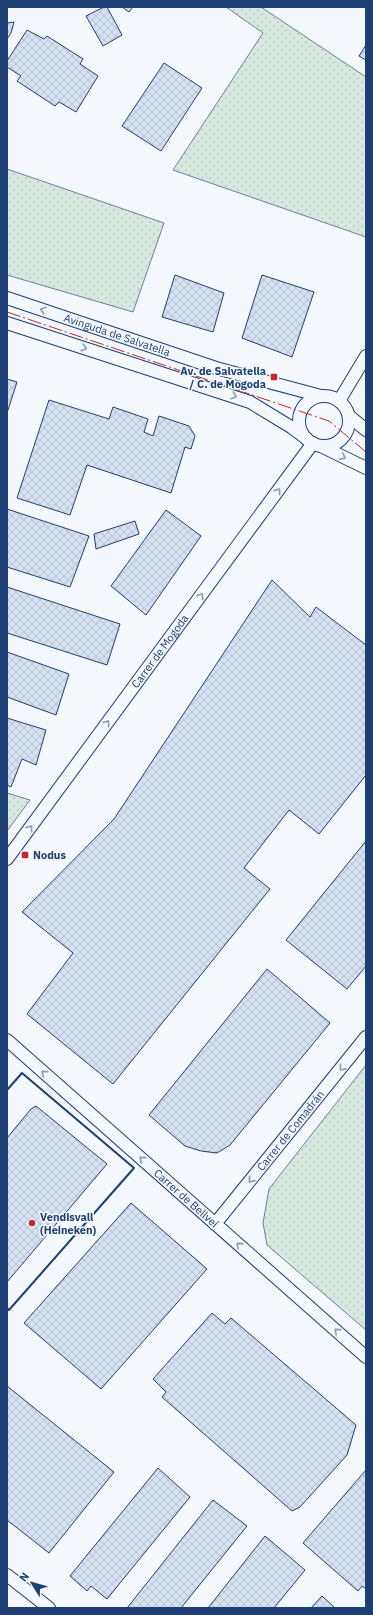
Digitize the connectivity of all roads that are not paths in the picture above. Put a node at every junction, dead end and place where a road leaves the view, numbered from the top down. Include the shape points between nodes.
1 (7, 298) edge
2 (7, 323) edge
3 (366, 356) edge
4 (321, 396) junction
5 (339, 401) junction
6 (349, 416) junction
7 (366, 430) edge
8 (314, 443) junction
9 (366, 468) edge
10 (7, 859) edge
11 (366, 1037) edge
12 (7, 1040) edge
13 (216, 1224) junction
14 (366, 1357) edge
15 (7, 1575) edge
16 (49, 1608) edge

4 -> 1 street, Avinguda de Salvatella via 216,368
2 -> 8 street, Avinguda de Salvatella via 250,402
3 - 5 street
4 - 5 street via 330,396
4 - 8 street via 309,402 301,412 302,432
5 - 6 street
6 - 7 street
6 - 8 street via 345,435 339,441 331,445
8 -> 9 street, Avinguda de Salvatella
10 -> 8 street, Carrer de Mogoda
11 -> 13 street, Carrer de Comadrán
13 -> 12 street, Carrer de Bellveí
14 -> 13 street, Carrer de Bellveí
15 - 16 street

